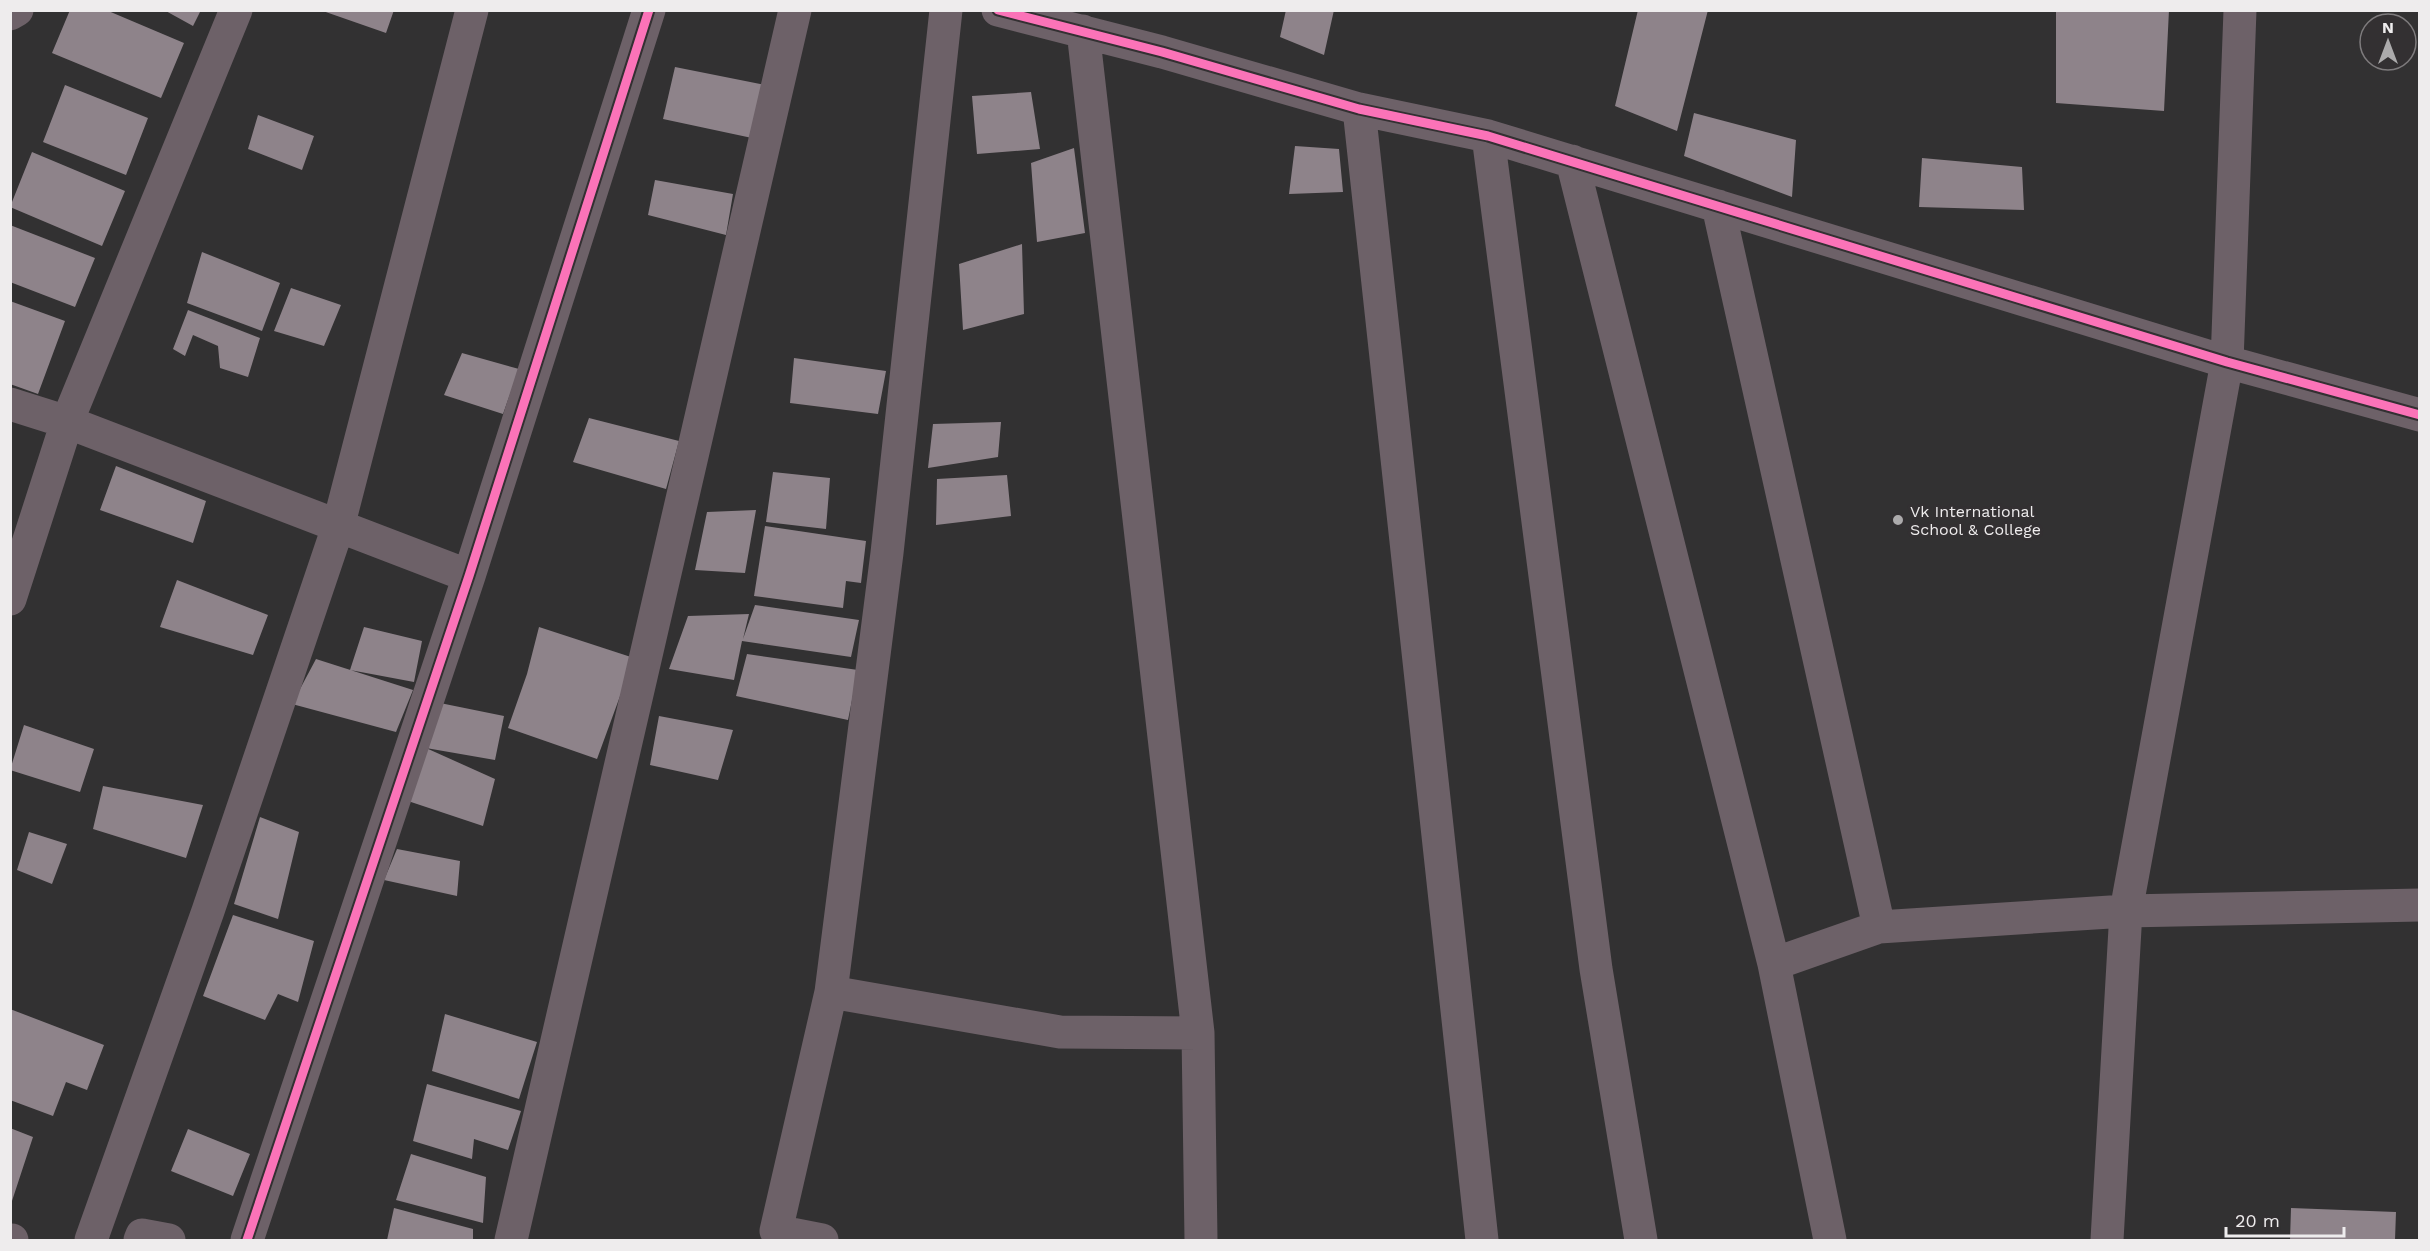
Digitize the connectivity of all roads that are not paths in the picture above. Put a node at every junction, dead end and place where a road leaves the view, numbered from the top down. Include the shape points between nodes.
1 (16, 10) edge
2 (237, 10) edge
3 (472, 10) edge
4 (649, 10) edge
5 (795, 10) edge
6 (946, 10) edge
7 (998, 10) edge
8 (2240, 10) edge
9 (10, 14) edge
10 (1083, 31) junction
11 (1359, 110) junction
12 (1488, 136) junction
13 (1572, 161) junction
14 (1718, 206) junction
15 (2227, 362) junction
16 (10, 404) edge
17 (2420, 415) edge
18 (67, 422) junction
19 (338, 527) junction
20 (469, 576) junction
21 (10, 598) edge
22 (2420, 905) edge
23 (2126, 911) junction
24 (1879, 927) junction
25 (1774, 964) junction
26 (831, 992) junction
27 (1198, 1033) junction
28 (91, 1240) edge
29 (140, 1240) edge
30 (169, 1240) edge
31 (246, 1240) edge
32 (511, 1240) edge
33 (822, 1240) edge
34 (1201, 1240) edge
35 (1482, 1240) edge
36 (1641, 1240) edge
37 (1830, 1240) edge
38 (2107, 1240) edge

1 - 9 street
2 - 18 street
3 - 19 street
4 - 20 street
5 - 32 street
6 - 26 street via 887,552
7 - 10 street
8 - 15 street
10 - 11 street
10 - 27 street
11 - 12 street
11 - 35 street
12 - 13 street
12 - 36 street via 1596,969
13 - 14 street
13 - 25 street
14 - 15 street
14 - 24 street
15 - 17 street
15 - 23 street
16 - 18 street
18 - 19 street
18 - 21 street
19 - 20 street
19 - 28 street
20 - 31 street
22 - 23 street
23 - 24 street
23 - 38 street
24 - 25 street
25 - 37 street
26 - 27 street via 1060,1032
26 - 33 street via 776,1231
27 - 34 street
29 - 30 street via 142,1234

